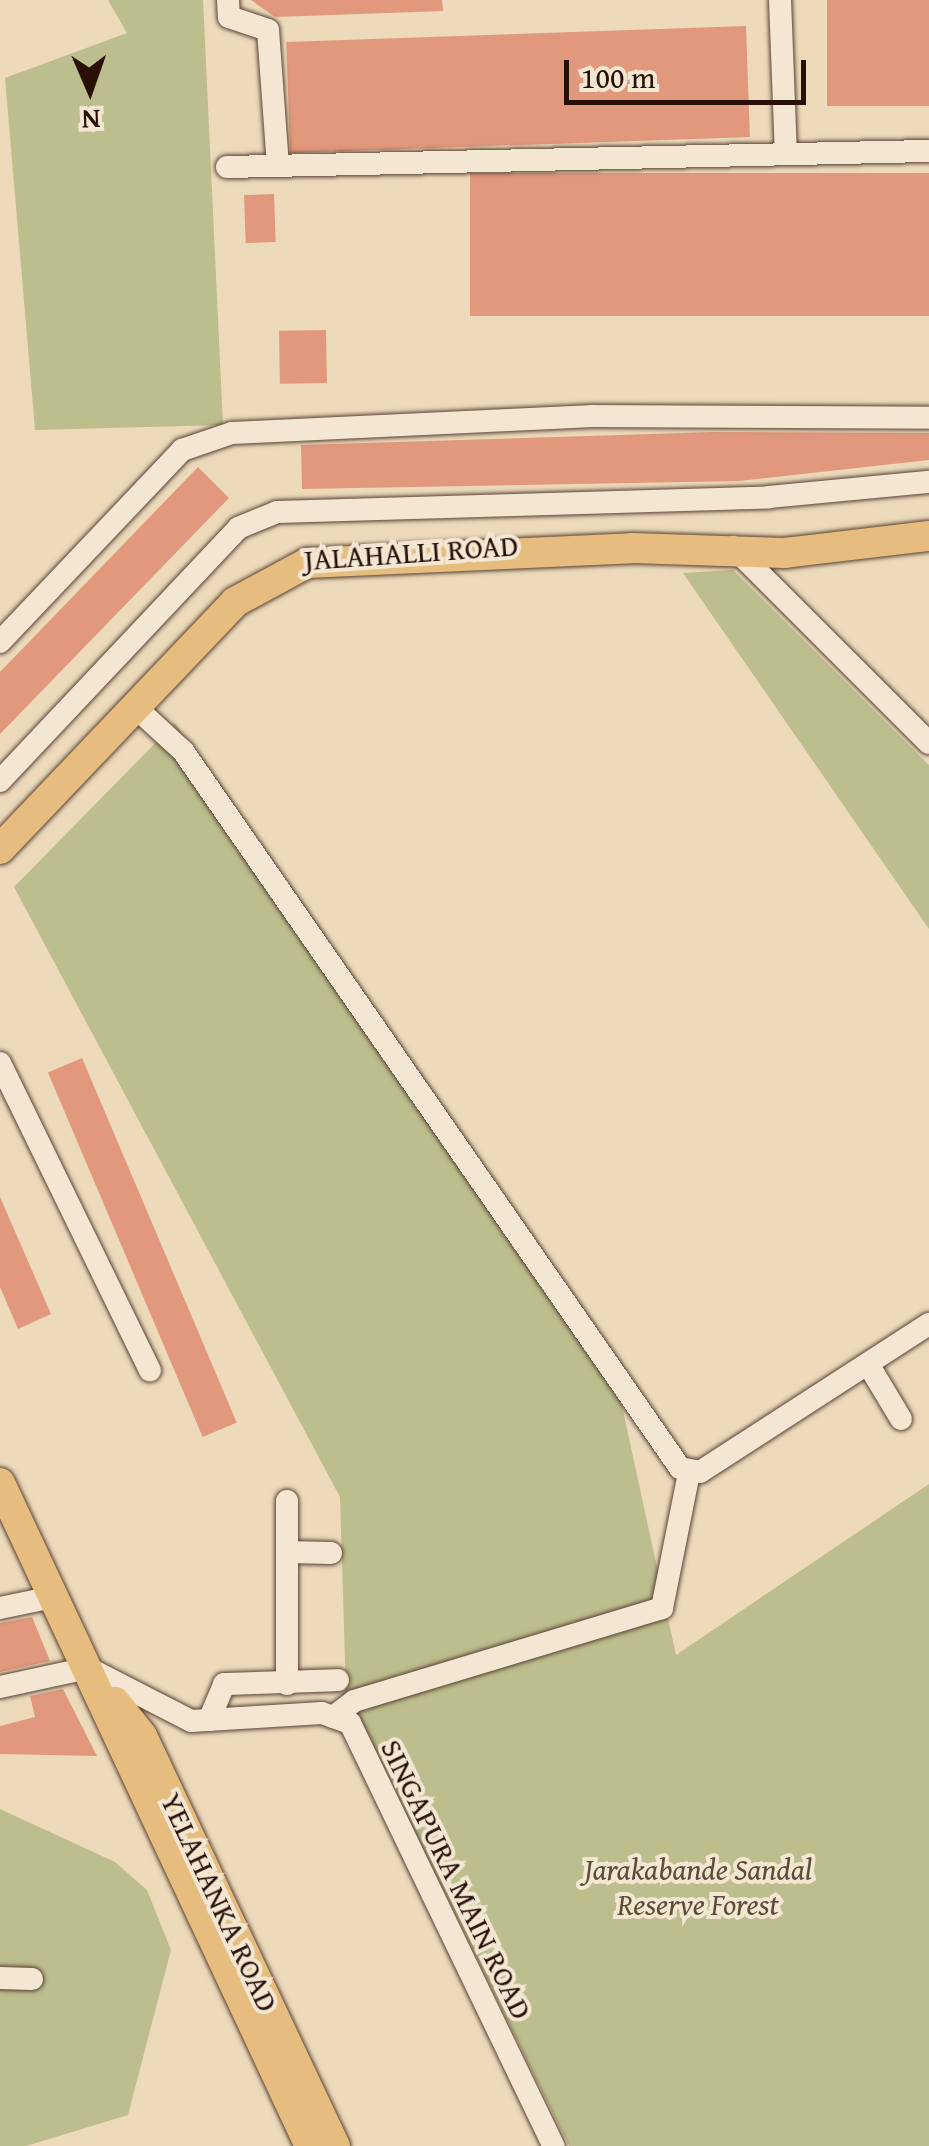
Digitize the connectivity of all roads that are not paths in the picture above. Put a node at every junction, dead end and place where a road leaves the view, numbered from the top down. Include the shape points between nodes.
1 (228, 0) edge
2 (780, 0) edge
3 (929, 151) edge
4 (786, 154) junction
5 (278, 166) junction
6 (227, 167) dead end
7 (929, 418) edge
8 (929, 482) edge
9 (929, 522) edge
10 (929, 536) edge
11 (732, 544) junction
12 (0, 642) edge
13 (134, 705) junction
14 (929, 743) edge
15 (0, 781) edge
16 (0, 828) edge
17 (0, 849) edge
18 (0, 1063) edge
19 (929, 1324) edge
20 (868, 1364) junction
21 (150, 1370) dead end
22 (901, 1419) dead end
23 (689, 1472) junction
24 (0, 1483) edge
25 (287, 1500) dead end
26 (10, 1526) edge
27 (287, 1552) junction
28 (330, 1552) dead end
29 (54, 1597) junction
30 (0, 1608) edge
31 (88, 1668) junction
32 (338, 1680) dead end
33 (287, 1684) junction
34 (0, 1688) edge
35 (333, 1717) junction
36 (209, 1720) junction
37 (0, 1978) edge
38 (32, 1979) dead end
39 (294, 2085) junction
40 (310, 2146) edge
41 (335, 2146) edge
42 (554, 2146) edge

1 - 5 street via 229,17 268,30
2 - 4 street
3 - 4 street
4 - 5 street
5 - 6 street
7 - 12 street via 594,416 232,433 182,450
8 - 15 street via 770,497 277,512 238,528
9 - 11 main road, JALAHALLI ROAD
10 - 11 main road
11 - 13 main road, JALAHALLI ROAD via 386,553 307,563 235,602
11 - 14 street
11 - 16 main road, JALAHALLI ROAD via 390,547 265,568 168,645
13 - 17 main road, JALAHALLI ROAD
13 - 23 street via 183,751
18 - 21 street
19 - 20 street
20 - 22 street
20 - 23 street
23 - 35 street via 662,1608 354,1701
24 - 26 main road, YELAHANKA ROAD
25 - 27 street
26 - 29 main road, YELAHANKA ROAD
27 - 28 street
27 - 33 street
29 - 30 street
29 - 31 main road, YELAHANKA ROAD
31 - 34 street
31 - 36 street via 191,1721
31 - 39 main road, YELAHANKA ROAD
32 - 33 street
33 - 36 street via 224,1684
35 - 36 street
35 - 42 street, SINGAPURA MAIN ROAD via 350,1723
37 - 38 street
39 - 40 main road, YELAHANKA ROAD
39 - 41 main road, YELAHANKA ROAD

